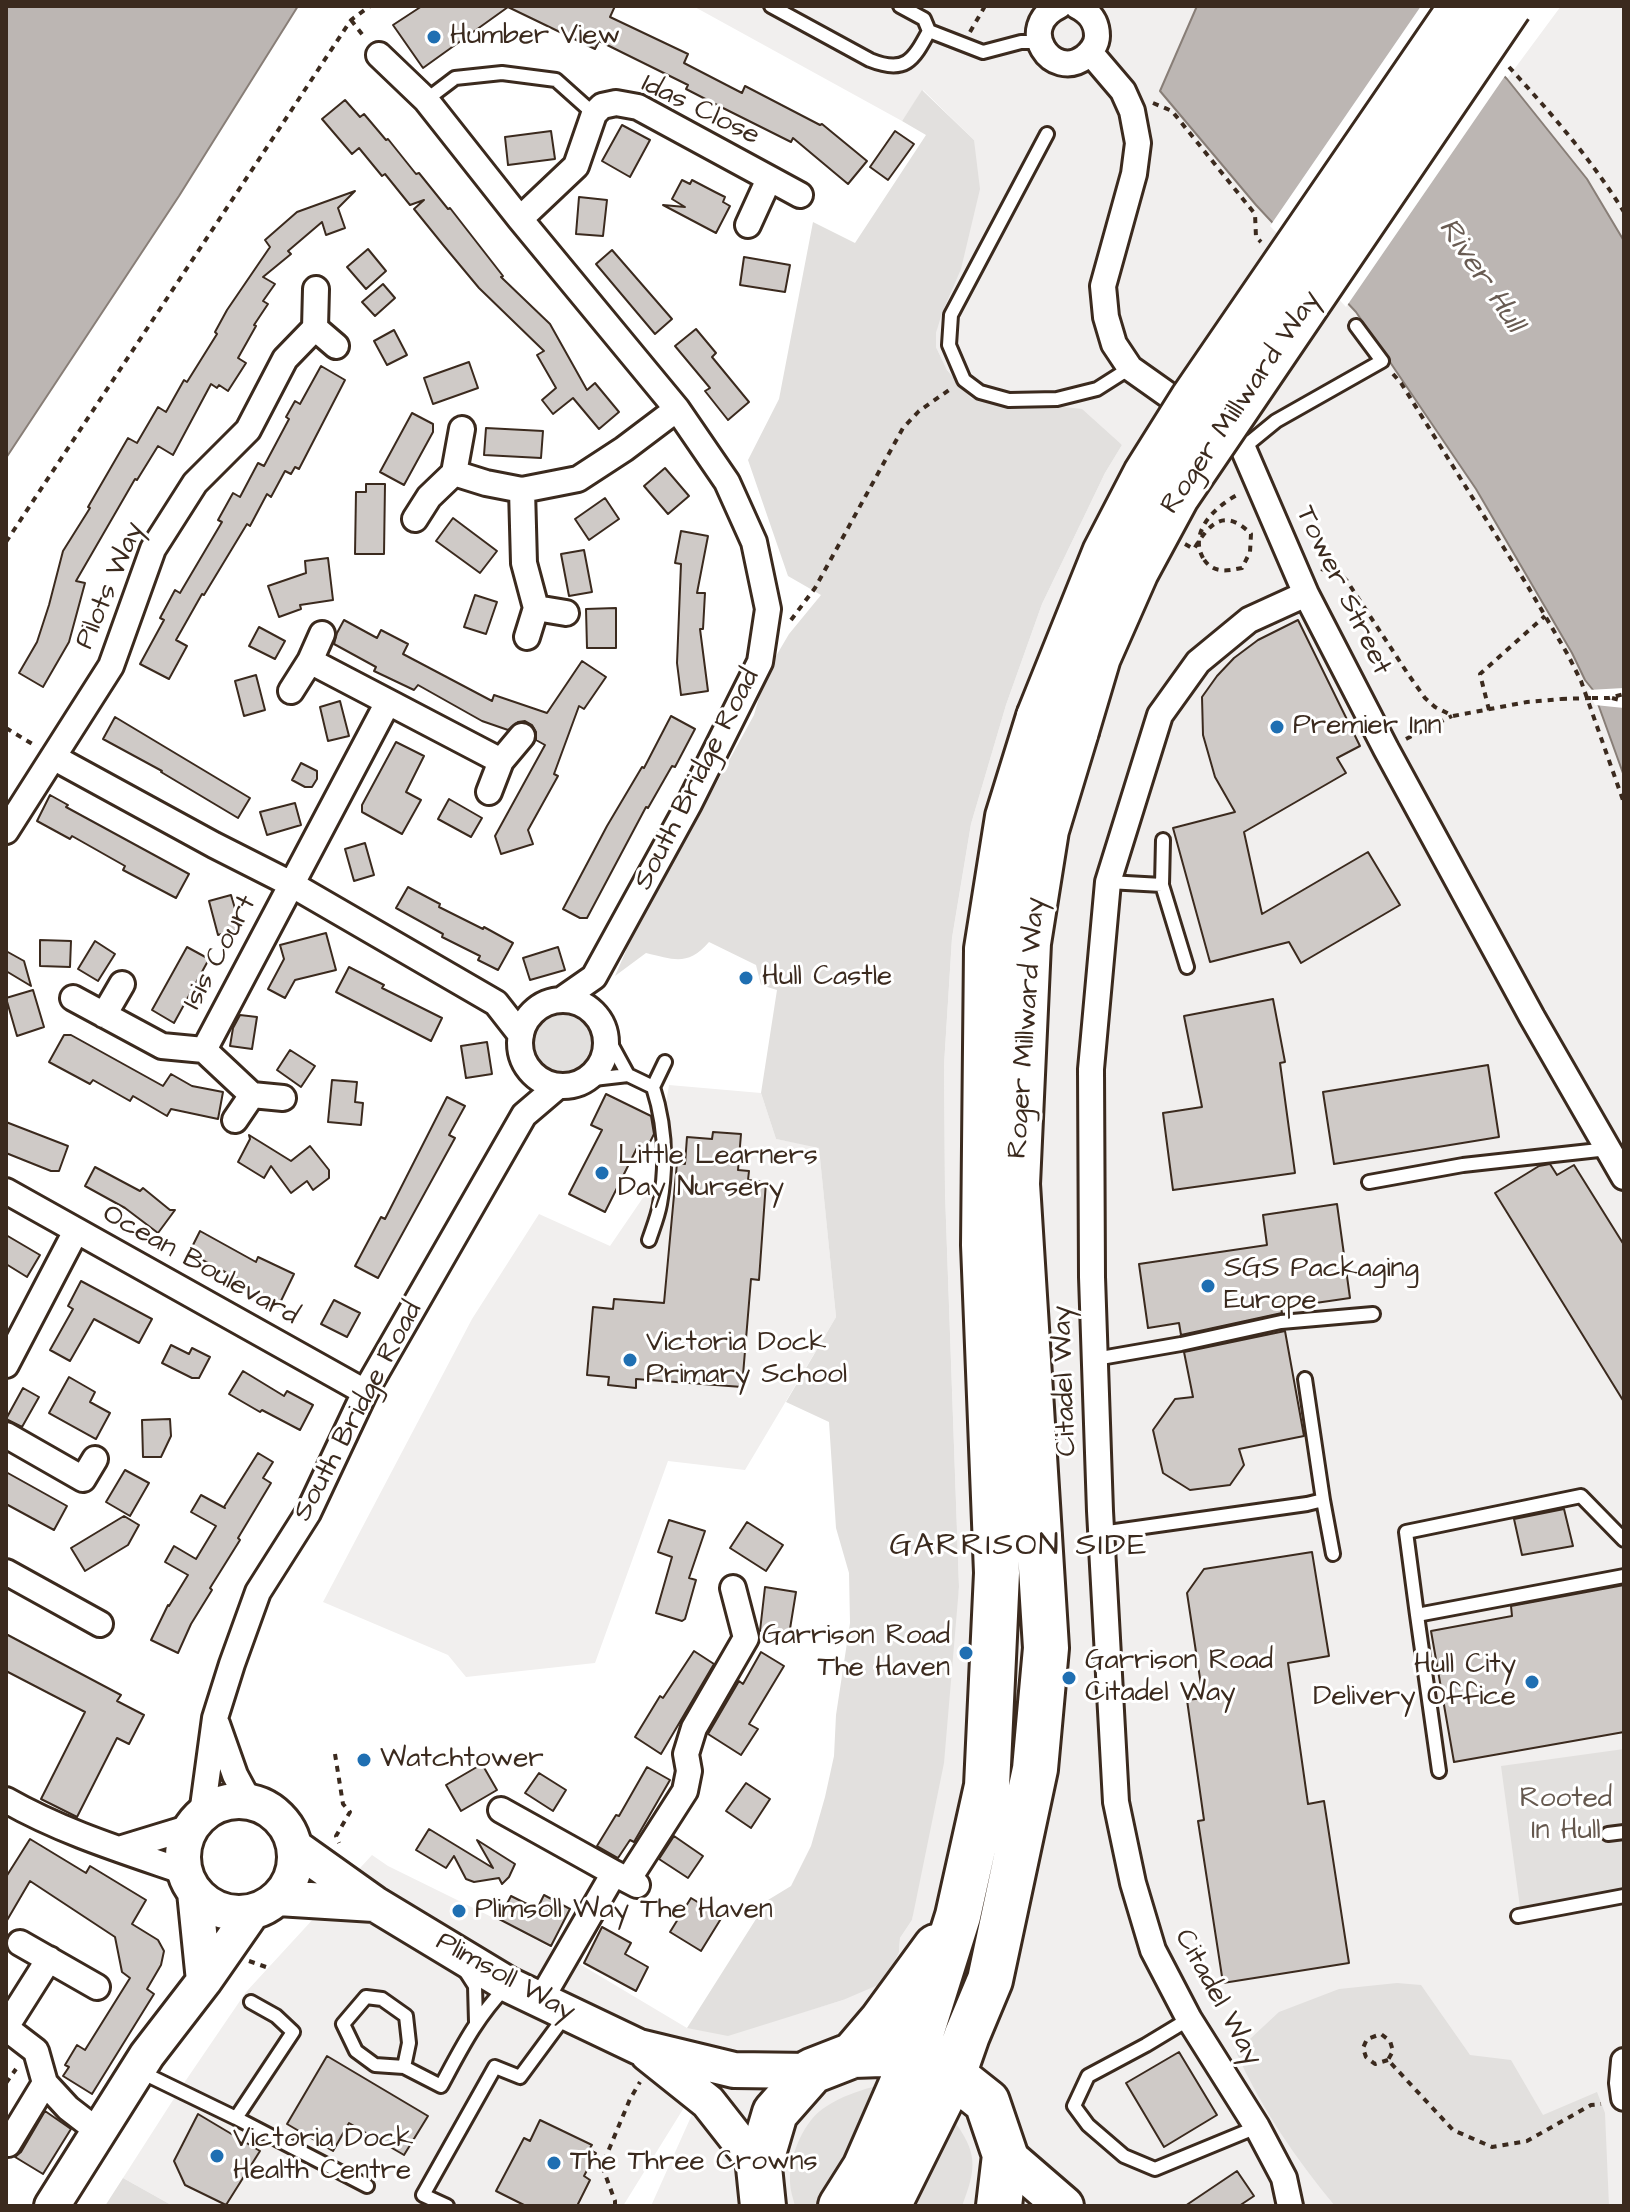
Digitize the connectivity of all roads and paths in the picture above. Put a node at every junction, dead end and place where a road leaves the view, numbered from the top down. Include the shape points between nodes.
1 (370, 6) edge
2 (771, 6) edge
3 (900, 6) edge
4 (985, 6) edge
5 (1059, 6) edge
6 (1077, 6) edge
7 (1462, 6) edge
8 (1509, 6) edge
9 (929, 31) junction
10 (1039, 42) junction
11 (964, 44) junction
12 (379, 55) dead end
13 (1087, 56) junction
14 (1506, 64) dead end
15 (1123, 91) junction
16 (426, 100) junction
17 (594, 114) junction
18 (1047, 134) dead end
19 (769, 179) junction
20 (800, 195) dead end
21 (1624, 212) edge
22 (520, 219) junction
23 (748, 225) dead end
24 (1267, 247) dead end
25 (316, 289) dead end
26 (1356, 326) dead end
27 (315, 328) junction
28 (336, 346) dead end
29 (1382, 361) junction
30 (1130, 368) junction
31 (964, 380) junction
32 (677, 409) junction
33 (462, 429) dead end
34 (1243, 448) junction
35 (454, 473) junction
36 (1258, 483) junction
37 (522, 490) junction
38 (415, 519) dead end
39 (1158, 531) junction
40 (6, 542) edge
41 (1302, 585) junction
42 (536, 608) junction
43 (566, 613) dead end
44 (1545, 616) junction
45 (322, 634) dead end
46 (527, 637) dead end
47 (310, 661) junction
48 (760, 662) junction
49 (291, 691) dead end
50 (1624, 694) edge
51 (1609, 698) junction
52 (1624, 701) edge
53 (388, 702) junction
54 (1489, 710) junction
55 (1453, 716) junction
56 (1057, 724) junction
57 (6, 728) edge
58 (522, 736) dead end
59 (1405, 740) dead end
60 (53, 757) junction
61 (501, 761) junction
62 (489, 792) dead end
63 (1624, 803) edge
64 (6, 831) edge
65 (1163, 840) dead end
66 (1108, 882) junction
67 (291, 884) junction
68 (1162, 885) junction
69 (1187, 967) dead end
70 (594, 977) junction
71 (122, 984) dead end
72 (73, 998) dead end
73 (554, 1001) junction
74 (496, 1003) junction
75 (104, 1015) junction
76 (601, 1024) junction
77 (521, 1035) junction
78 (204, 1050) junction
79 (525, 1062) junction
80 (665, 1062) dead end
81 (628, 1075) junction
82 (585, 1080) junction
83 (558, 1086) junction
84 (653, 1087) junction
85 (252, 1095) junction
86 (283, 1098) dead end
87 (524, 1115) junction
88 (235, 1120) dead end
89 (1608, 1149) junction
90 (1624, 1177) edge
91 (1369, 1182) dead end
92 (6, 1191) edge
93 (76, 1231) junction
94 (649, 1240) dead end
95 (1373, 1314) dead end
96 (1095, 1359) junction
97 (6, 1365) edge
98 (1305, 1379) dead end
99 (365, 1392) junction
100 (6, 1435) edge
101 (95, 1459) dead end
102 (1323, 1500) junction
103 (1101, 1533) junction
104 (1624, 1540) edge
105 (1333, 1554) dead end
106 (6, 1572) edge
107 (1624, 1576) edge
108 (733, 1588) dead end
109 (1417, 1615) junction
110 (100, 1624) dead end
111 (215, 1718) junction
112 (335, 1754) dead end
113 (1439, 1771) dead end
114 (6, 1800) edge
115 (249, 1801) junction
116 (501, 1810) dead end
117 (197, 1820) junction
118 (1624, 1832) edge
119 (1608, 1834) dead end
120 (295, 1847) junction
121 (119, 1849) junction
122 (338, 1853) dead end
123 (627, 1880) junction
124 (190, 1882) junction
125 (1624, 1896) edge
126 (375, 1904) junction
127 (265, 1905) junction
128 (958, 1916) junction
129 (1518, 1916) dead end
130 (20, 1943) dead end
131 (445, 1947) junction
132 (49, 1959) junction
133 (249, 1961) dead end
134 (266, 1967) dead end
135 (204, 1981) junction
136 (509, 1985) junction
137 (97, 1987) dead end
138 (251, 2002) dead end
139 (554, 2008) junction
140 (1189, 2019) junction
141 (476, 2022) junction
142 (6, 2028) edge
143 (646, 2053) junction
144 (853, 2055) junction
145 (914, 2056) junction
146 (1388, 2060) junction
147 (404, 2067) junction
148 (138, 2070) junction
149 (812, 2071) junction
150 (45, 2083) junction
151 (1620, 2086) edge
152 (970, 2089) junction
153 (236, 2118) junction
154 (1257, 2127) junction
155 (99, 2132) junction
156 (8, 2144) dead end
157 (1005, 2155) junction
158 (367, 2186) dead end
159 (761, 2187) edge
160 (52, 2206) edge
161 (447, 2206) edge
162 (615, 2206) edge
163 (841, 2206) edge
164 (888, 2206) edge
165 (999, 2206) edge
166 (1064, 2206) edge
167 (1290, 2206) edge

1 - 40 path via 351,20
2 - 9 lane via 886,66 902,66 916,55
3 - 9 lane via 924,19
4 - 11 path
5 - 10 street via 1041,22
6 - 13 street via 1096,26 1096,43
7 - 56 highway, Roger Millward Way, bridge via 1146,474 1105,553
8 - 39 highway, Roger Millward Way, bridge
9 - 11 lane
10 - 11 lane via 983,52
10 - 13 street via 1045,53 1062,63
12 - 16 street, South Bridge Road
13 - 15 street via 1094,57
14 - 21 path via 1558,121
15 - 24 path via 1172,111 1255,214 1256,237
15 - 30 street via 1132,111 1137,158 1103,286 1114,344
16 - 17 lane via 455,78 502,73 556,80
16 - 22 street, South Bridge Road
17 - 19 street, Idas Close via 616,103 638,107
17 - 22 street via 576,166
18 - 31 lane via 951,315 949,345
19 - 20 street, Idas Close
19 - 23 street, Idas Close
22 - 32 street, South Bridge Road
25 - 27 street
26 - 29 lane
27 - 28 street
27 - 60 street, Pilots Way via 285,359 248,430 195,483 153,549 111,666
29 - 34 lane via 1276,421
29 - 44 path via 1401,383
30 - 31 lane via 1097,389 1057,399 1009,400 980,392
30 - 34 street
31 - 48 path via 903,428 815,588
32 - 37 street via 578,479
32 - 48 street, South Bridge Road via 727,482 754,542 768,609
33 - 35 street
34 - 36 street, Tower Street
35 - 37 street
35 - 38 street
36 - 39 path, bridge via 1214,510 1200,535 1200,551 1207,564 1223,571 1242,568 1251,534 1239,521 1220,519 1205,530 1194,549
36 - 41 street, Tower Street
37 - 42 street via 524,563
39 - 56 highway, Roger Millward Way, bridge via 1098,657
41 - 55 path via 1320,569 1339,573 1425,698
41 - 66 street, Citadel Way via 1198,662 1160,715
41 - 89 street, Tower Street via 1386,749
42 - 43 street
42 - 46 street
44 - 54 path via 1480,674
44 - 63 path via 1581,681
45 - 47 street
47 - 49 street
47 - 53 street
48 - 70 street, South Bridge Road
50 - 51 path
51 - 52 path
51 - 54 path, bridge
53 - 61 street
53 - 67 street, Isis Court
54 - 55 path
55 - 59 path
56 - 128 highway, Roger Millward Way via 1008,817 987,949 984,1245 997,1573 987,1786
56 - 152 highway, Roger Millward Way via 1028,943 1017,1184 1046,1648 1035,1769 990,1980 991,2060
57 - 60 path
58 - 61 street
60 - 64 street, Pilots Way
60 - 67 street
61 - 62 street
65 - 68 lane
66 - 68 lane
66 - 96 street, Citadel Way via 1091,1069
67 - 74 street
67 - 78 street, Isis Court
68 - 69 lane
70 - 73 street, South Bridge Road
70 - 76 street
71 - 75 street
72 - 75 street, Isis Court
73 - 74 street
73 - 76 street via 588,1008
73 - 77 street via 535,1010
74 - 77 street
75 - 78 street, Isis Court via 162,1046
76 - 81 lane
76 - 82 street via 603,1059
77 - 79 street
78 - 85 street, Isis Court
79 - 83 street via 544,1082
79 - 87 street, South Bridge Road
80 - 84 lane
81 - 82 lane
81 - 84 lane
82 - 83 street
83 - 87 street, South Bridge Road
84 - 94 lane via 664,1147 660,1206
85 - 86 street
85 - 88 street
87 - 99 street, South Bridge Road
89 - 90 street, Tower Street
89 - 91 lane
92 - 93 street, Ocean Boulevard
93 - 97 street
93 - 99 street, Ocean Boulevard
95 - 96 lane via 1281,1322
96 - 103 street, Citadel Way
98 - 102 lane
99 - 111 street, South Bridge Road via 308,1513 258,1592
100 - 101 street via 83,1479
102 - 103 lane
102 - 105 lane
103 - 140 street, Citadel Way via 1116,1802 1153,1950
104 - 109 lane via 1581,1496 1406,1532
106 - 110 street
107 - 109 lane
108 - 123 street via 746,1638 694,1728 686,1754 685,1791
109 - 113 lane
111 - 115 street
111 - 117 street, South Bridge Road
112 - 122 path via 343,1804 350,1812 336,1836
114 - 121 street
115 - 117 street via 217,1805
115 - 120 street via 279,1817
116 - 123 street
117 - 121 street
117 - 124 street via 183,1856
118 - 119 lane
120 - 126 street, Plimsoll Way
120 - 127 street via 289,1883
121 - 124 street
123 - 139 street
124 - 127 street via 207,1903 221,1910 236,1913
124 - 135 street
125 - 129 lane
126 - 127 street, Plimsoll Way
126 - 131 street, Plimsoll Way
127 - 135 street
128 - 144 highway, Roger Millward Way
128 - 145 highway, Roger Millward Way
130 - 132 street
131 - 136 street, Plimsoll Way
131 - 141 lane via 475,1986
132 - 137 street
132 - 142 street
133 - 134 path
135 - 148 street
136 - 139 street, Plimsoll Way
136 - 141 lane
138 - 153 lane via 293,2032
139 - 143 street, Plimsoll Way
139 - 161 lane via 520,2077 495,2067 423,2195
140 - 154 street, Citadel Way
140 - 154 lane via 1088,2076 1074,2106 1124,2156 1155,2169
141 - 147 lane via 441,2086
142 - 150 street via 36,2051
143 - 149 street, Plimsoll Way via 734,2070
143 - 159 street, Plimsoll Way via 708,2102
143 - 162 path via 602,2166
144 - 145 highway
144 - 149 highway
145 - 152 highway
145 - 163 highway, Roger Millward Way via 865,2168
146 - 146 path via 1393,2051 1390,2041 1381,2034 1367,2039 1366,2057 1375,2064
146 - 151 path via 1453,2130 1492,2147 1527,2141
147 - 147 lane via 375,2065 356,2051 343,2024 366,1997 382,1999 406,2016 409,2043
148 - 153 lane
148 - 155 street
149 - 159 highway via 775,2113
150 - 155 street
150 - 156 street
152 - 157 highway
152 - 164 highway, Roger Millward Way
153 - 158 lane
154 - 167 street, Citadel Way via 1284,2178
155 - 160 street
157 - 165 highway
157 - 166 main road

